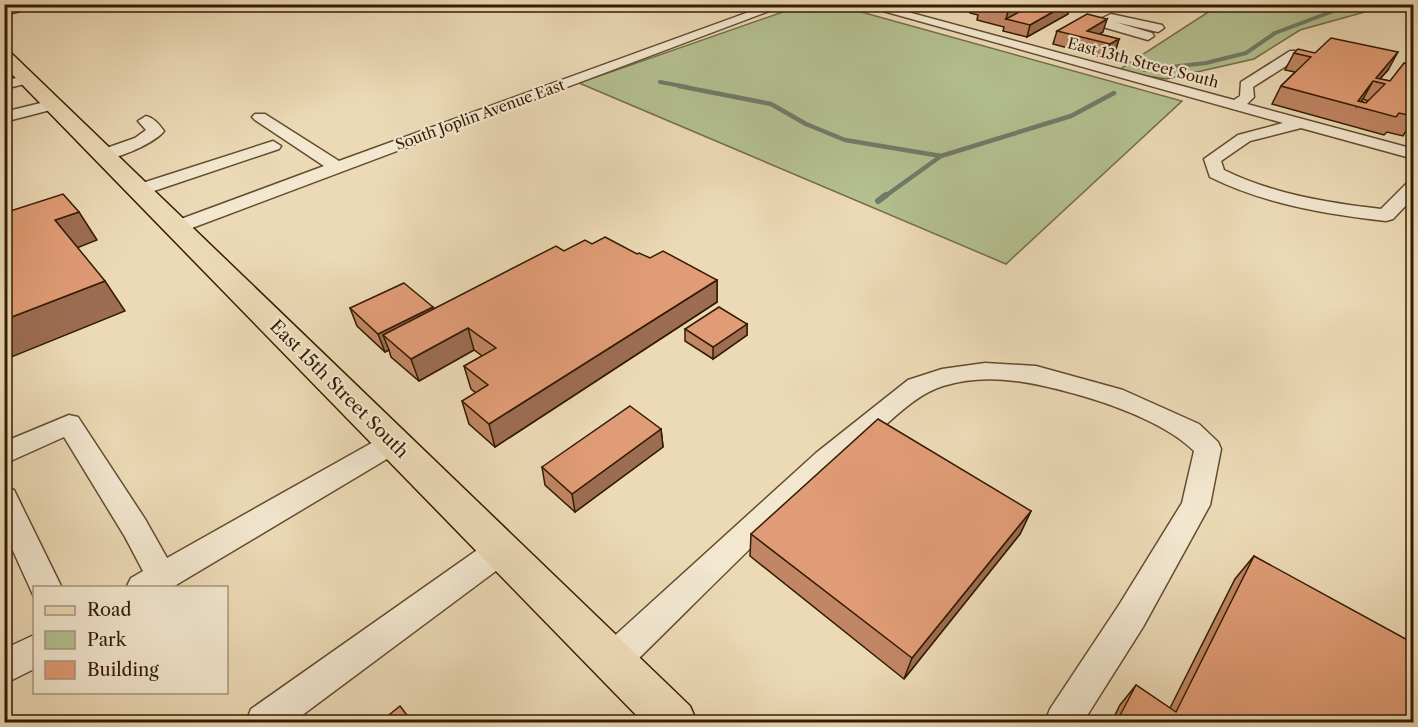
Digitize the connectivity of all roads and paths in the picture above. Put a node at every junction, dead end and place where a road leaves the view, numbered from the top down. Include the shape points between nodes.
1 (45, 4) edge
2 (783, 4) edge
3 (870, 5) edge
4 (4, 12) edge
5 (1295, 54) edge
6 (4, 56) edge
7 (28, 79) junction
8 (4, 85) edge
9 (53, 105) junction
10 (1237, 105) junction
11 (4, 117) edge
12 (260, 117) dead end
13 (146, 121) dead end
14 (1302, 123) junction
15 (273, 146) dead end
16 (1413, 154) edge
17 (104, 155) junction
18 (337, 167) junction
19 (1413, 186) edge
20 (139, 190) junction
21 (177, 227) junction
22 (393, 443) junction
23 (4, 454) edge
24 (4, 498) edge
25 (501, 550) junction
26 (152, 582) edge
27 (45, 586) edge
28 (33, 652) edge
29 (612, 661) junction
30 (4, 668) edge
31 (264, 723) edge
32 (674, 723) edge
33 (1063, 723) edge

1 - 4 street
2 - 18 street, South Joplin Avenue East
3 - 10 street, East 13th Street South
5 - 10 street via 1246,85 1247,97
6 - 7 main road, East 15th Street South
7 - 8 street
7 - 9 main road, East 15th Street South
9 - 11 street
9 - 17 main road, East 15th Street South
10 - 14 street, East 13th Street South
12 - 18 street
13 - 17 street via 156,131
14 - 16 street, East 13th Street South
14 - 19 street via 1244,138 1212,159 1216,173 1234,184 1386,215
15 - 20 street
17 - 20 main road, East 15th Street South
18 - 21 street, South Joplin Avenue East
20 - 21 main road, East 15th Street South
21 - 22 main road, East 15th Street South
22 - 25 main road, East 15th Street South
22 - 26 street
23 - 26 street via 69,424 135,528
24 - 27 street
25 - 29 main road, East 15th Street South
25 - 31 street
28 - 30 street
29 - 32 main road, East 15th Street South
29 - 33 street via 826,460 917,386 942,377 986,371 1036,374 1114,396 1190,431 1208,449 1196,505

